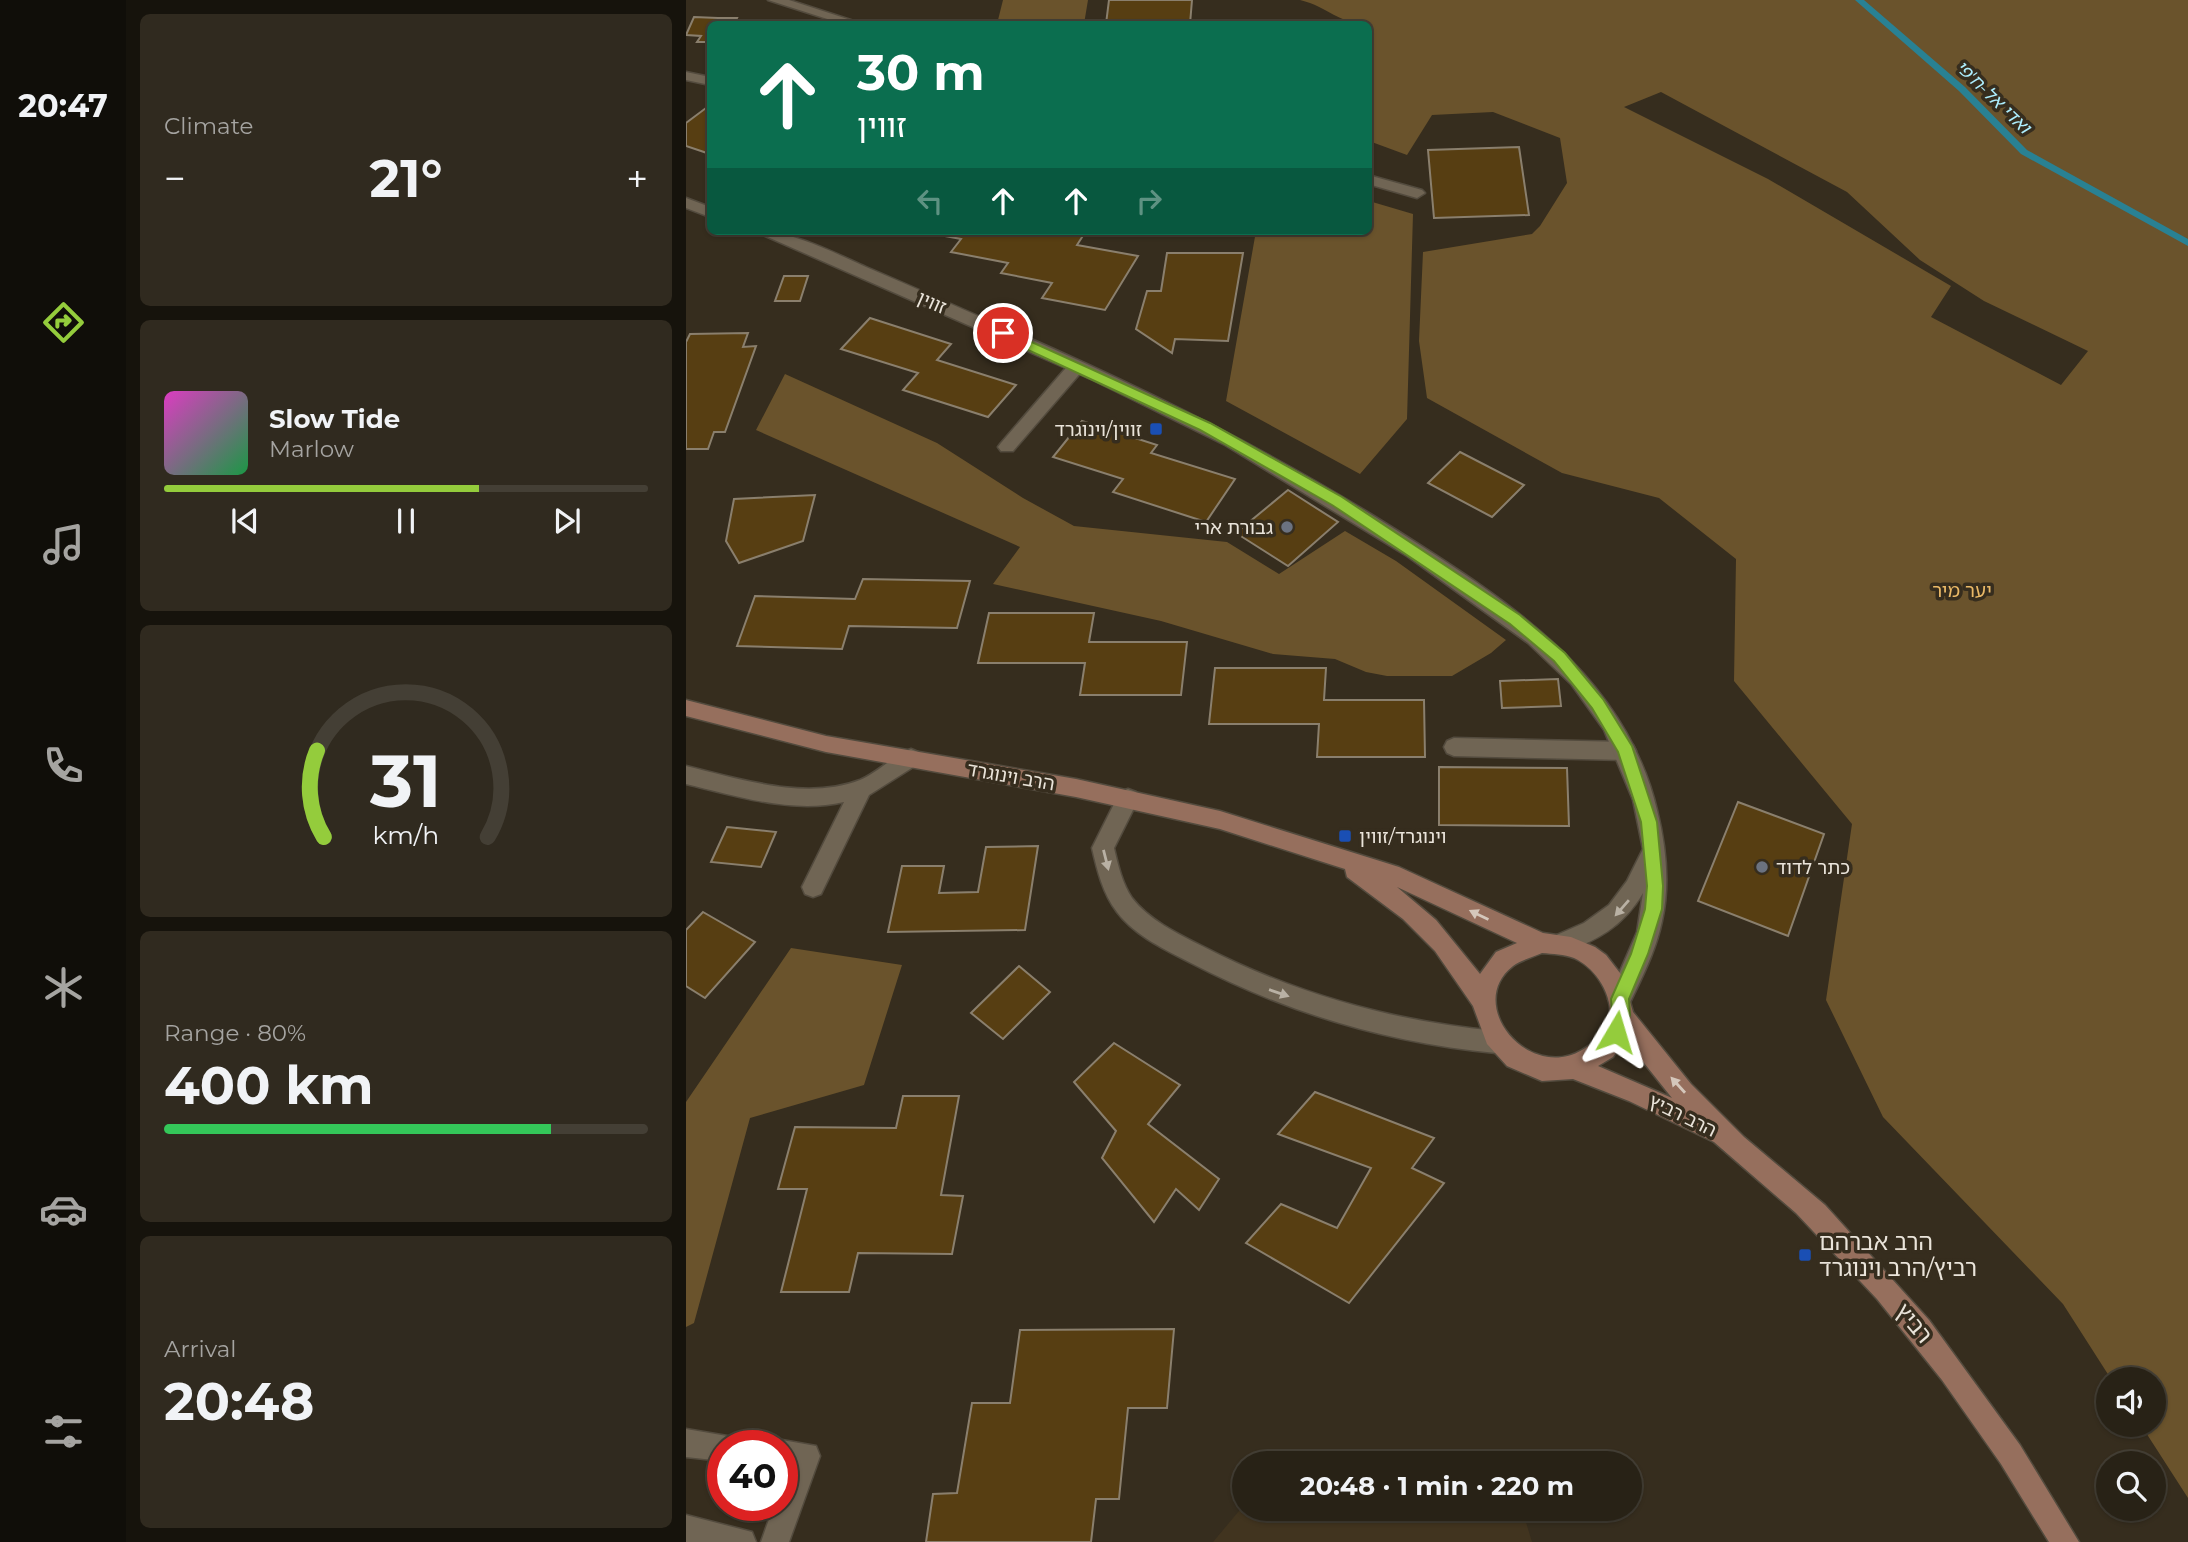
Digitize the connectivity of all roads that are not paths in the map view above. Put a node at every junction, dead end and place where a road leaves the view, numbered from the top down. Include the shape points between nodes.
1 (775, 0) edge
2 (846, 21) edge
3 (686, 76) edge
4 (707, 80) edge
5 (1372, 180) edge
6 (1417, 193) dead end
7 (686, 203) edge
8 (707, 211) edge
9 (773, 235) edge
10 (1077, 366) junction
11 (1007, 447) dead end
12 (686, 708) edge
13 (1454, 747) dead end
14 (1626, 751) junction
15 (911, 758) junction
16 (686, 775) edge
17 (861, 789) junction
18 (1128, 798) junction
19 (1653, 848) junction
20 (1333, 855) junction
21 (813, 887) dead end
22 (1551, 944) junction
23 (1483, 1001) junction
24 (1620, 1007) junction
25 (1496, 1042) junction
26 (1573, 1068) junction
27 (1724, 1135) junction
28 (686, 1443) edge
29 (707, 1445) edge
30 (798, 1455) edge
31 (798, 1478) edge
32 (783, 1521) edge
33 (686, 1529) edge
34 (742, 1542) edge
35 (775, 1542) edge
36 (2065, 1542) edge

1 - 2 street
3 - 4 street
5 - 6 street
7 - 8 street
9 - 10 street, זווין
10 - 11 street
10 - 14 street, זווין via 1205,427 1337,501 1515,620 1559,657 1598,703
12 - 15 street, הרב וינוגרד via 827,744
13 - 14 street
14 - 19 street, זווין
15 - 17 street
15 - 18 street, הרב וינוגרד
16 - 17 street via 779,796
17 - 21 street
18 - 20 street, הרב וינוגרד
18 -> 25 street via 1103,848 1109,872 1129,910 1174,943 1266,989 1333,1012 1415,1032
19 -> 22 street via 1640,881 1613,918 1595,931
19 - 24 street, זווין via 1651,919
22 -> 20 street, הרב וינוגרד via 1427,889
20 - 23 street, הרב וינוגרד via 1426,924 1467,971
22 - 23 street via 1523,948 1507,957 1487,983
22 - 24 street via 1576,948 1599,961 1615,984
23 - 25 street via 1486,1023
24 - 26 street via 1609,1046
27 -> 24 street, הרב רביץ via 1661,1066
25 - 26 street via 1534,1068
26 - 27 street, הרב רביץ
27 - 36 street, רביץ via 1815,1213 1921,1329 2030,1482
28 - 29 street
30 - 31 street via 806,1456
32 - 35 street
33 - 34 street

